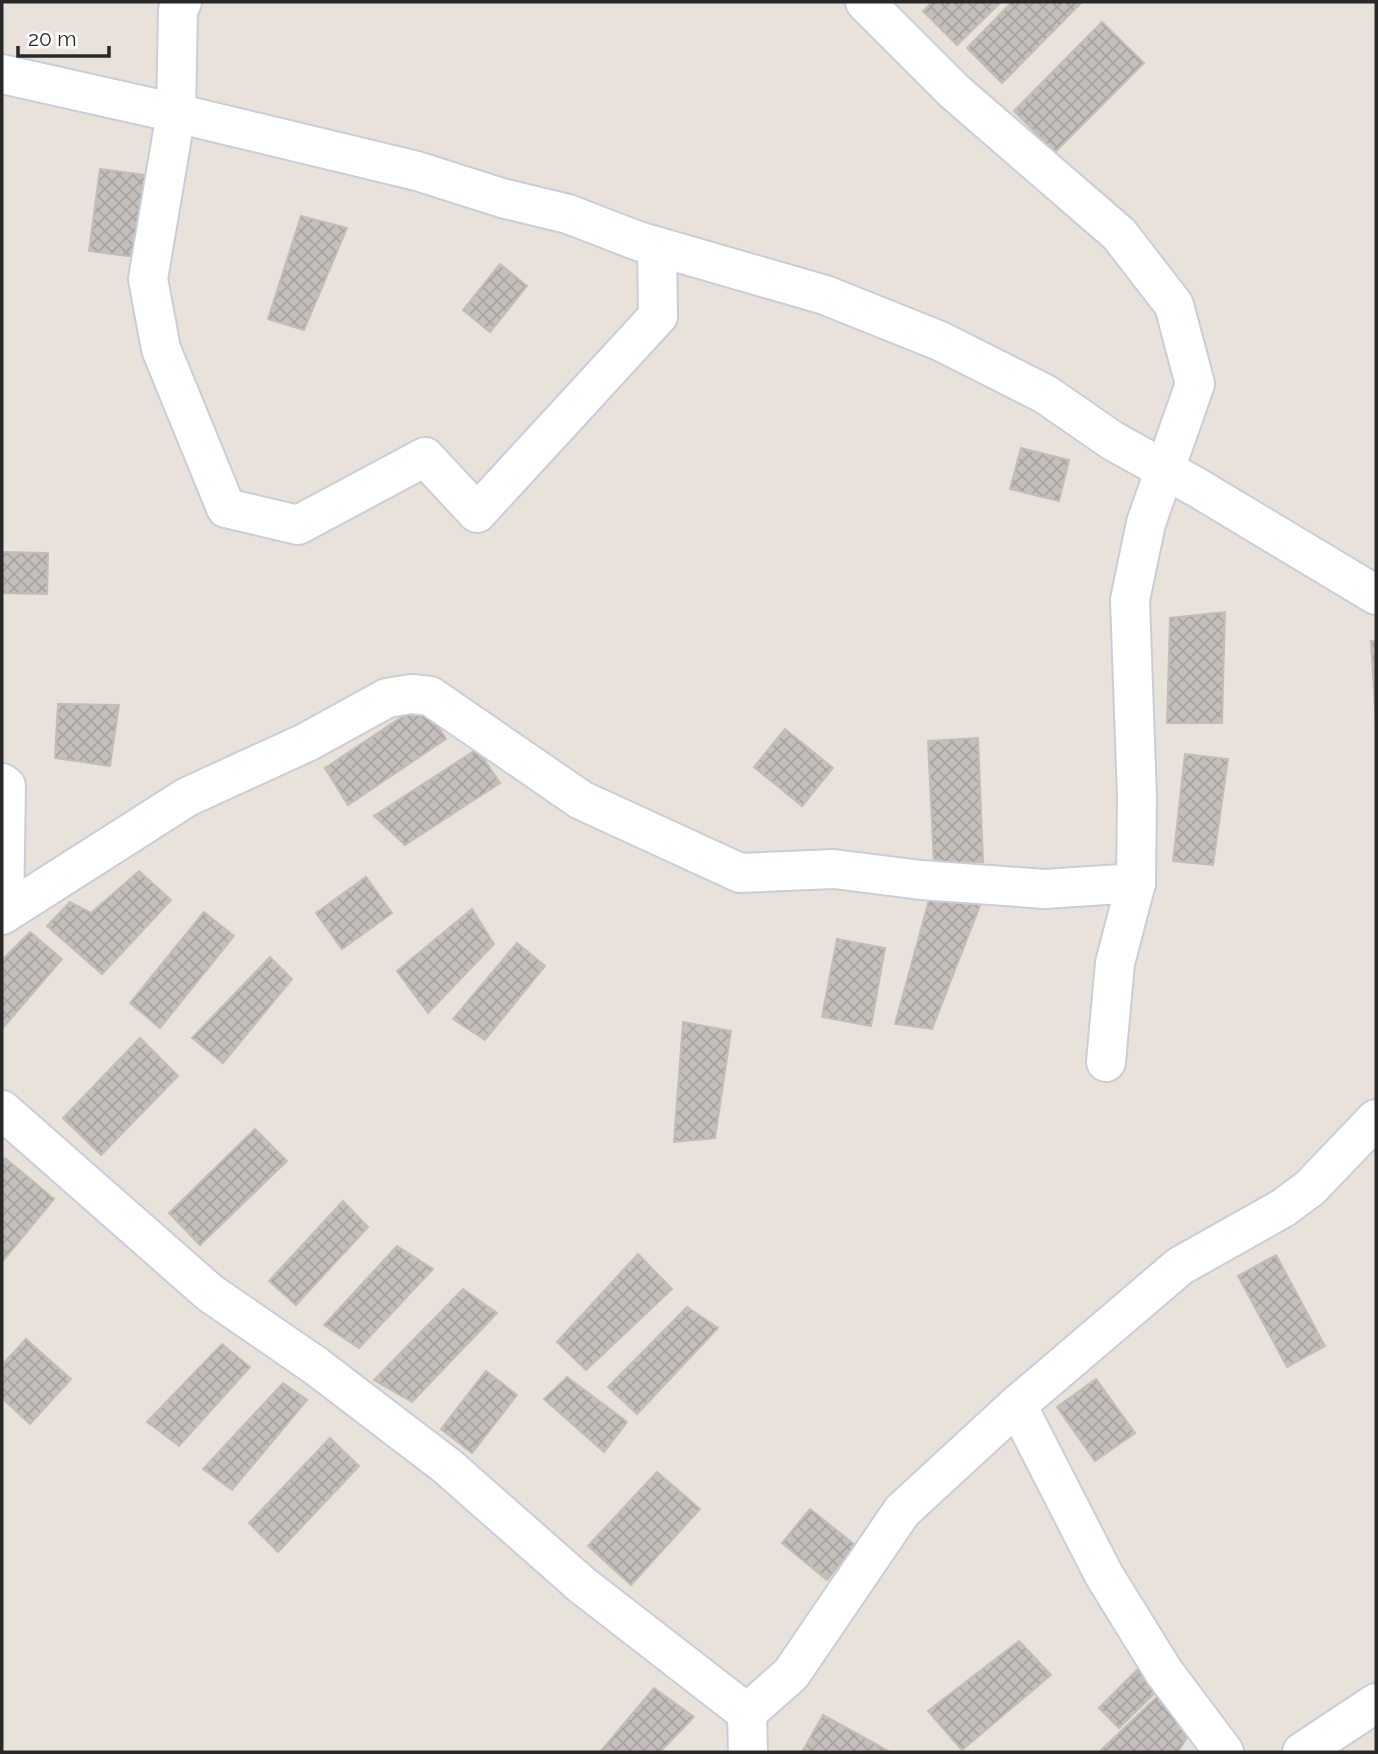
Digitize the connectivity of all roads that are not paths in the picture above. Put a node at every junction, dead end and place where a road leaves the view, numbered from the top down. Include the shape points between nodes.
1 (183, 2) edge
2 (865, 2) edge
3 (2, 74) edge
4 (176, 113) junction
5 (657, 247) junction
6 (1164, 470) junction
7 (1376, 596) edge
8 (2, 783) edge
9 (1136, 883) junction
10 (3, 914) edge
11 (1106, 1062) dead end
12 (2, 1110) edge
13 (1376, 1119) edge
14 (1017, 1405) junction
15 (1376, 1703) edge
16 (747, 1713) junction
17 (748, 1752) edge
18 (1224, 1752) edge
19 (1302, 1752) edge

1 - 4 street via 178,9
2 - 6 street via 955,92 1119,234 1174,305 1195,384
3 - 4 street
4 - 5 street via 417,171 568,214
4 - 5 street via 148,279 161,349 226,508 298,525 425,457 477,513 658,316
5 - 6 street via 825,295 940,341 1045,394
6 - 7 street
6 - 9 street via 1146,523 1130,600
8 - 10 street via 6,786
9 - 10 street via 1045,889 834,869 740,873 580,800 430,696 411,694 387,698 307,742 187,797
9 - 11 street via 1115,963
12 - 16 street via 210,1293 316,1366 447,1466 582,1586
13 - 14 street via 1310,1188 1181,1266
14 - 16 street via 902,1511 791,1674
14 - 18 street via 1104,1575 1164,1672
15 - 19 street
16 - 17 street

